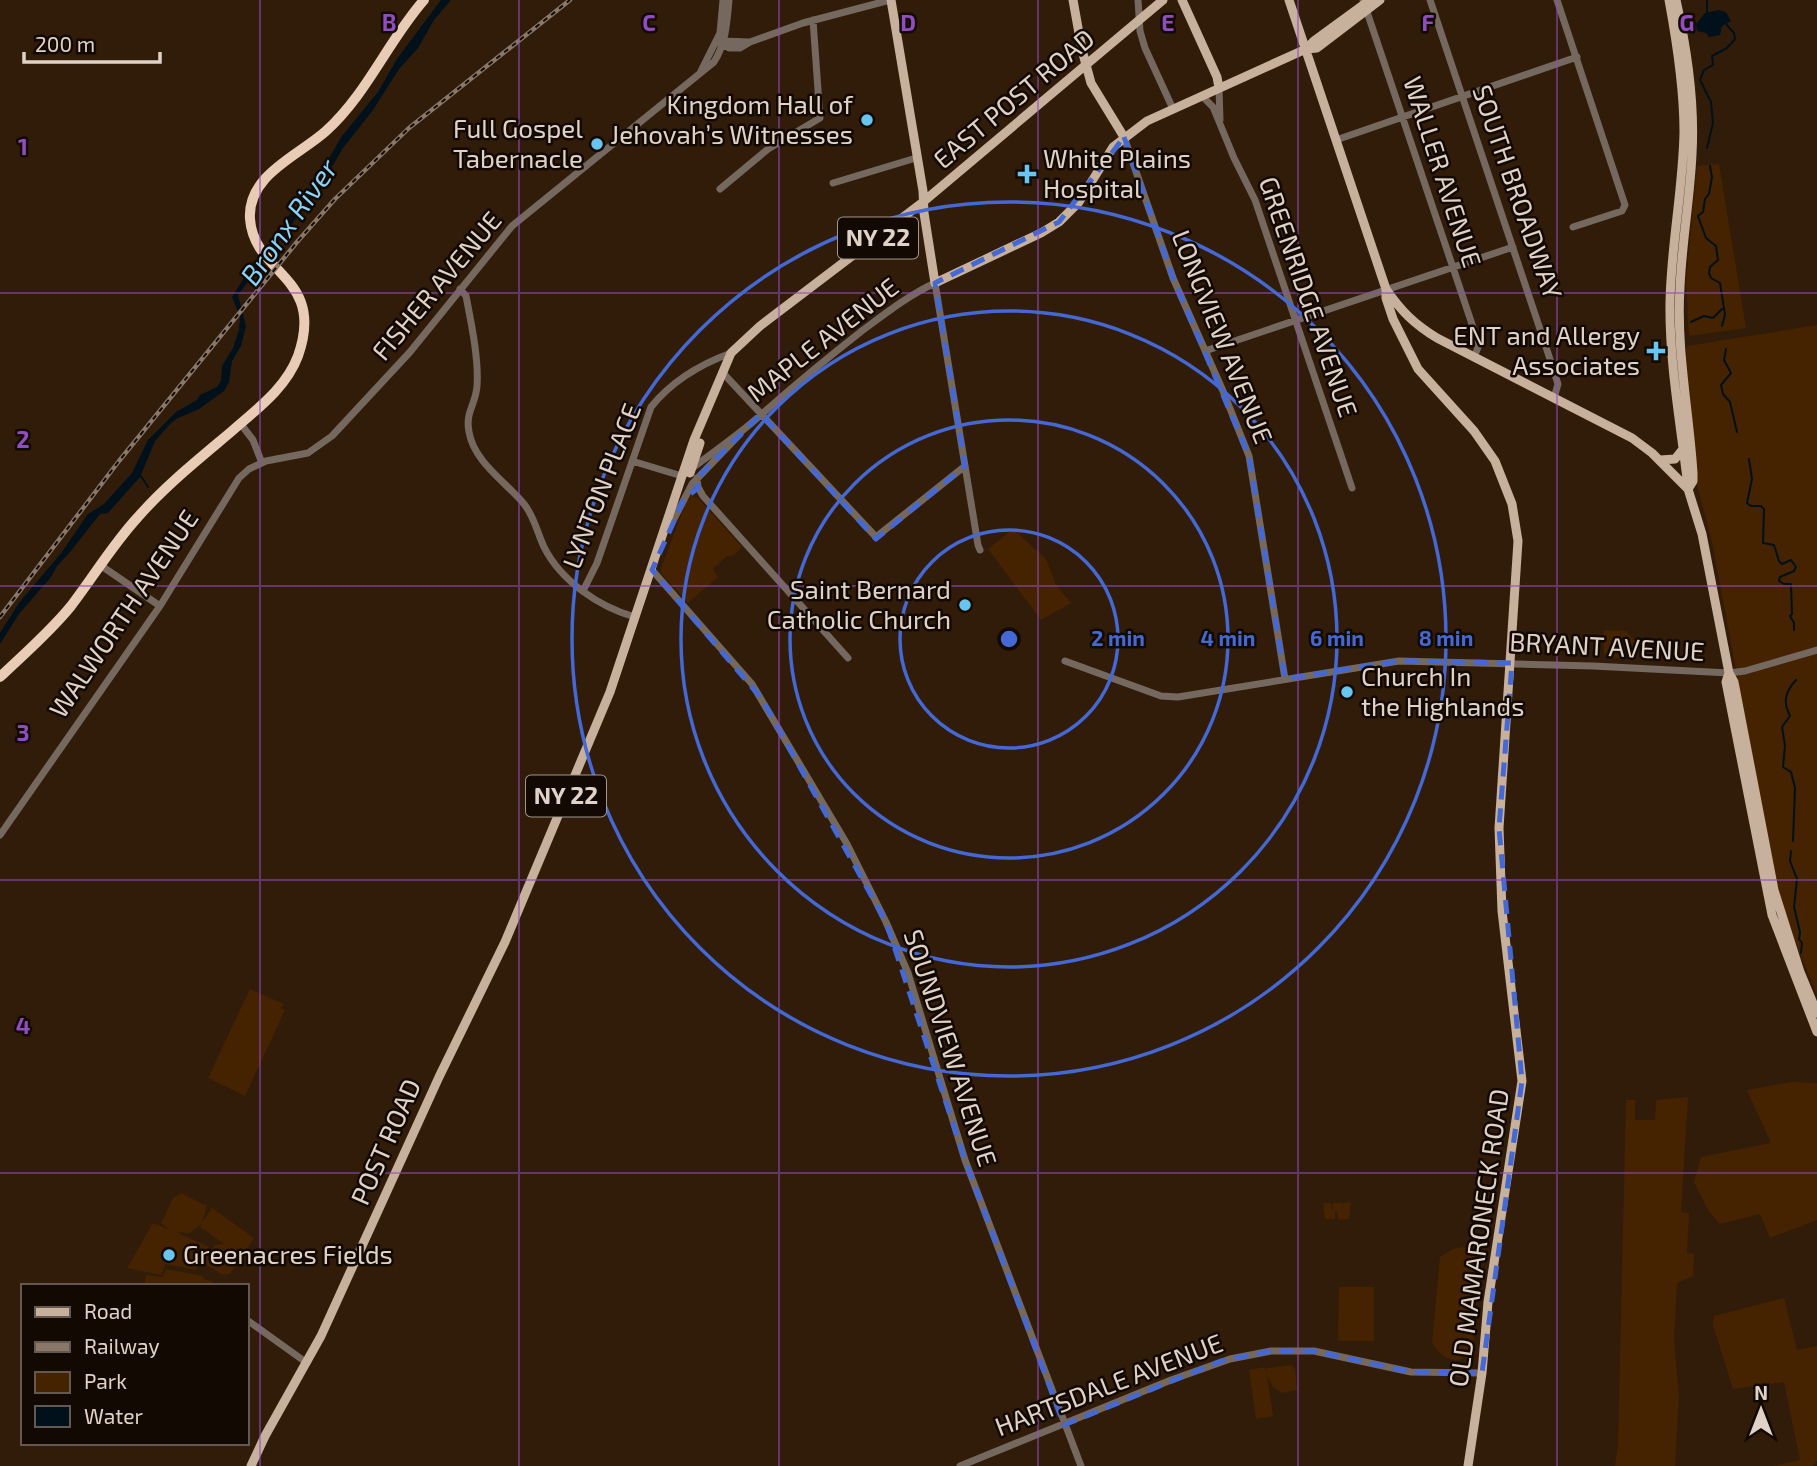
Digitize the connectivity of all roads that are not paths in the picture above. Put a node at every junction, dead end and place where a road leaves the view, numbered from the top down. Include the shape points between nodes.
1 (417, 0) edge
2 (424, 0) edge
3 (723, 0) edge
4 (729, 0) edge
5 (890, 0) edge
6 (1073, 0) edge
7 (1138, 0) edge
8 (1163, 0) edge
9 (1182, 0) edge
10 (1289, 0) edge
11 (1380, 0) edge
12 (1430, 0) edge
13 (1557, 0) edge
14 (1669, 0) edge
15 (1676, 0) edge
16 (1366, 4) edge
17 (1140, 19) junction
18 (813, 20) junction
19 (721, 42) junction
20 (1306, 49) junction
21 (1577, 57) junction
22 (1085, 65) junction
23 (1219, 88) junction
24 (1202, 96) junction
25 (1463, 96) junction
26 (1213, 107) junction
27 (1173, 109) junction
28 (1402, 117) junction
29 (1220, 121) junction
30 (1124, 137) junction
31 (1336, 140) junction
32 (916, 158) junction
33 (833, 183) dead end
34 (720, 189) dead end
35 (923, 202) junction
36 (1573, 227) dead end
37 (251, 236) junction
38 (1513, 247) junction
39 (1452, 267) junction
40 (935, 283) junction
41 (292, 289) junction
42 (460, 289) junction
43 (1386, 289) junction
44 (1401, 310) junction
45 (1295, 321) junction
46 (1403, 339) junction
47 (1205, 351) junction
48 (731, 353) junction
49 (1474, 356) junction
50 (722, 372) junction
51 (1554, 398) junction
52 (761, 414) junction
53 (704, 421) junction
54 (240, 423) junction
55 (742, 431) junction
56 (1683, 449) junction
57 (308, 453) joint
58 (1660, 460) junction
59 (632, 461) junction
60 (262, 463) junction
61 (965, 466) junction
62 (691, 469) junction
63 (682, 476) junction
64 (697, 478) junction
65 (1352, 488) dead end
66 (1688, 488) junction
67 (686, 495) junction
68 (703, 496) junction
69 (674, 519) junction
70 (980, 550) dead end
71 (98, 563) junction
72 (653, 570) junction
73 (583, 591) junction
74 (160, 607) junction
75 (635, 617) junction
76 (1817, 650) edge
77 (848, 658) dead end
78 (1065, 661) dead end
79 (1512, 663) junction
80 (0, 670) edge
81 (1729, 673) junction
82 (0, 677) edge
83 (1285, 679) junction
84 (0, 835) edge
85 (1817, 1013) edge
86 (1817, 1032) edge
87 (248, 1321) edge
88 (307, 1363) junction
89 (1482, 1373) junction
90 (1064, 1424) junction
91 (251, 1466) edge
92 (960, 1466) edge
93 (1081, 1466) edge
94 (1468, 1466) edge

1 - 37 highway via 342,107 254,183 244,210
2 - 37 highway via 344,113 261,183 250,208
3 - 19 street
4 - 19 street
5 - 18 street
5 - 32 main road
6 - 22 main road, LONGVIEW AVENUE
7 - 17 street
8 - 17 main road, EAST POST ROAD / NY 22
9 - 23 main road
10 - 20 main road
11 - 16 main road, MAPLE AVENUE
12 - 25 street, SOUTH BROADWAY
13 - 21 street
14 - 56 main road via 1684,112 1670,300
15 - 66 main road via 1692,110 1692,169 1680,295 1682,379 1693,473
16 - 20 main road, MAPLE AVENUE via 1317,48
16 - 28 street, WALLER AVENUE
17 - 22 main road, EAST POST ROAD / NY 22
17 - 27 street via 1145,48
18 - 19 street via 746,47 736,49
18 - 34 street via 821,118 768,149
19 - 42 street, FISHER AVENUE via 701,71 512,226
20 - 23 main road, MAPLE AVENUE
20 - 31 main road
21 - 25 street
21 - 36 street via 1625,207
22 - 30 main road, LONGVIEW AVENUE via 1094,90
22 - 35 main road, EAST POST ROAD / NY 22
23 - 24 main road, MAPLE AVENUE
23 - 26 street
23 - 29 street, GREENRIDGE AVENUE
24 - 26 street, GREENRIDGE AVENUE
24 - 27 main road, MAPLE AVENUE
25 - 28 street
25 - 38 street, SOUTH BROADWAY
26 - 29 street, GREENRIDGE AVENUE
27 - 30 main road, MAPLE AVENUE
28 - 31 street
28 - 39 street, WALLER AVENUE
29 - 45 street, GREENRIDGE AVENUE via 1255,200
30 - 40 main road, MAPLE AVENUE via 1108,153 1079,202 1059,222
30 - 47 street, LONGVIEW AVENUE via 1173,278
31 - 43 main road
32 - 33 street
32 - 35 main road
35 - 40 main road
35 - 48 main road, NY 22
37 - 41 highway
38 - 39 street
38 - 51 street, SOUTH BROADWAY via 1557,383
39 - 43 street
39 - 49 street, WALLER AVENUE via 1479,345
40 - 52 street, MAPLE AVENUE via 887,312
40 - 61 street
41 - 54 highway via 301,302 304,319 296,359 277,390
41 - 71 highway via 298,329 281,377 153,494 125,523
42 - 57 street, FISHER AVENUE via 378,389 332,436
42 - 73 street via 466,296 477,371 468,416 471,441 526,508 558,568
43 - 44 main road
43 - 45 street
43 - 46 main road, OLD MAMARONECK ROAD
44 - 46 main road, OLD MAMARONECK ROAD
44 - 49 main road via 1418,326
45 - 47 street
45 - 65 street, GREENRIDGE AVENUE
46 - 79 main road, OLD MAMARONECK ROAD via 1422,374 1485,446 1509,495 1518,549
47 - 83 street, LONGVIEW AVENUE via 1248,456
48 - 50 main road, NY 22
48 - 59 street, LYNTON PLACE via 660,396 644,421
49 - 51 main road
50 - 52 street
50 - 53 main road, NY 22
51 - 58 main road via 1632,438
52 - 55 street, MAPLE AVENUE
52 - 61 street via 876,537
53 - 62 main road, NY 22
53 - 63 main road, NY 22
54 - 60 street via 255,443
54 - 71 highway via 148,506
55 - 62 street, MAPLE AVENUE
55 - 64 street
56 - 58 main road via 1675,458
56 - 66 main road
57 - 60 street, WALWORTH AVENUE
58 - 66 main road
59 - 63 street
59 - 73 street, LYNTON PLACE
60 - 74 street, WALWORTH AVENUE via 236,481
61 - 70 street
62 - 63 street, MAPLE AVENUE
62 - 69 main road, NY 22
63 - 72 main road, NY 22
64 - 67 street
64 - 68 street
66 - 81 main road via 1702,534
67 - 68 street
67 - 69 street
68 - 77 street
69 - 72 main road, NY 22
71 - 74 street
71 - 80 highway via 57,614
71 - 82 highway via 60,619
72 - 75 main road, NY 22
72 - 90 street, SOUNDVIEW AVENUE via 757,692 847,844 886,922 908,973 965,1160
73 - 75 street
74 - 84 street, WALWORTH AVENUE
75 - 88 main road, POST ROAD / NY 22 via 598,722 505,942
76 - 81 street, BRYANT AVENUE
78 - 83 street, BRYANT AVENUE via 1161,696
79 - 81 street, BRYANT AVENUE
79 - 83 street, BRYANT AVENUE via 1399,661
79 - 89 main road, OLD MAMARONECK ROAD via 1499,828 1502,911 1522,1081 1488,1302
81 - 85 main road via 1774,890
81 - 86 main road via 1726,682 1772,915
87 - 88 street
88 - 91 main road, POST ROAD / NY 22
89 - 90 street, HARTSDALE AVENUE via 1410,1372 1314,1351 1271,1351 1221,1361
89 - 94 main road, OLD MAMARONECK ROAD
90 - 92 street, HARTSDALE AVENUE
90 - 93 street, SOUNDVIEW AVENUE

